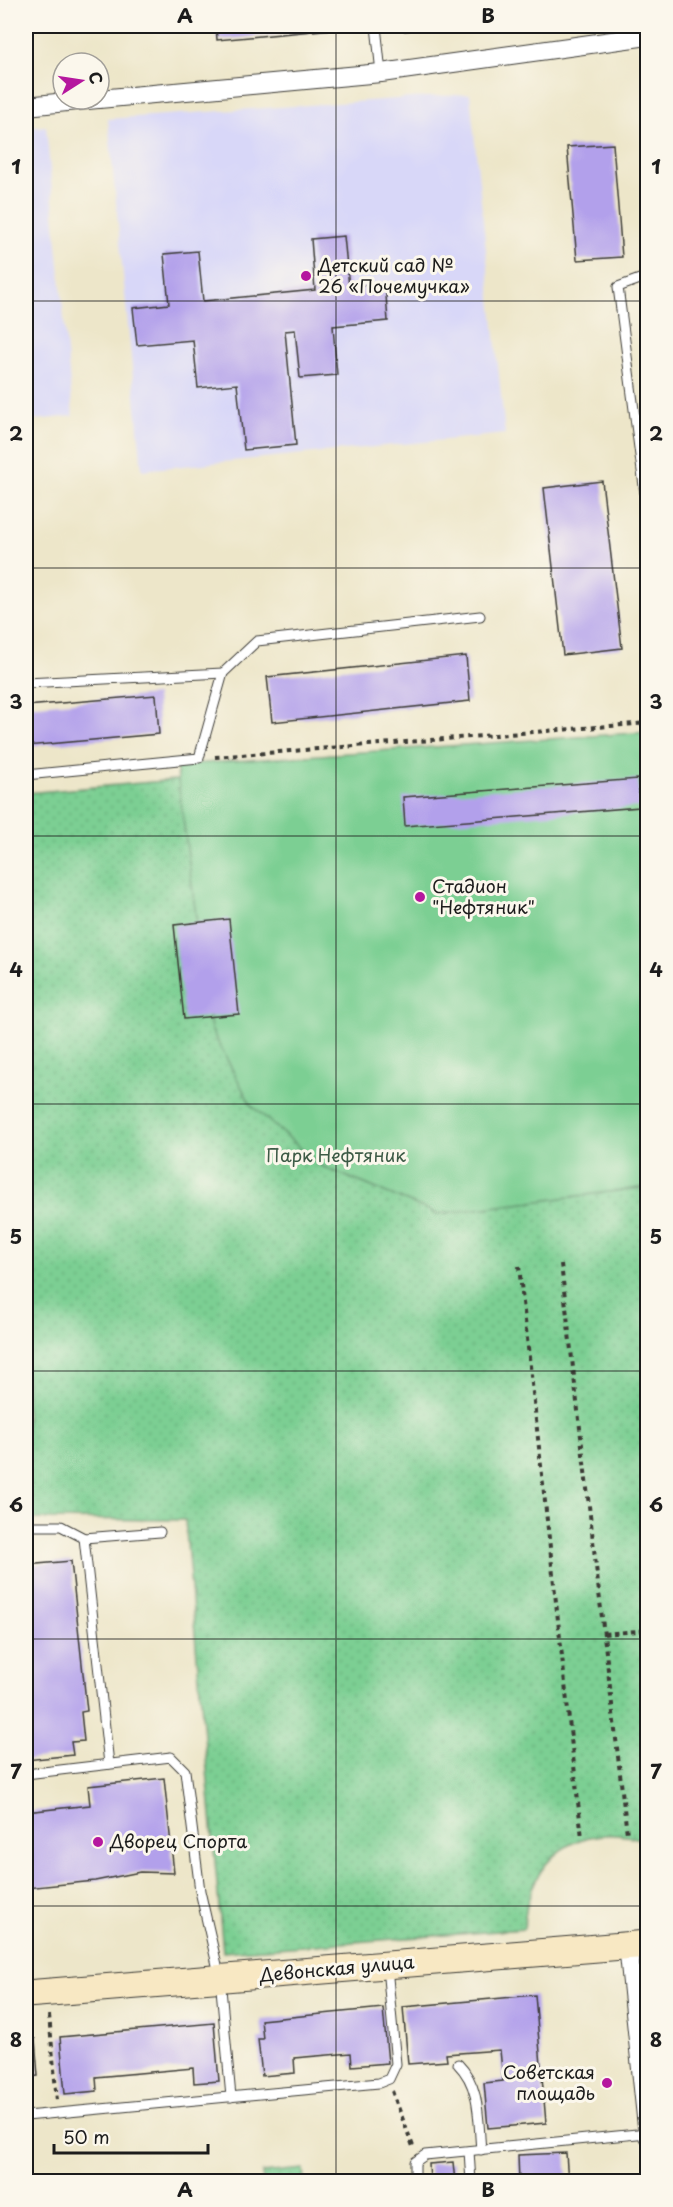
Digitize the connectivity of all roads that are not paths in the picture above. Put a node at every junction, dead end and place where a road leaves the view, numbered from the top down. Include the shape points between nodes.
1 (376, 26) edge
2 (648, 36) edge
3 (381, 73) junction
4 (111, 98) edge
5 (51, 104) edge
6 (26, 106) edge
7 (648, 276) edge
8 (646, 498) edge
9 (648, 518) edge
10 (480, 616) dead end
11 (224, 673) junction
12 (26, 683) edge
13 (26, 775) edge
14 (26, 1526) edge
15 (160, 1532) dead end
16 (84, 1538) junction
17 (109, 1764) junction
18 (26, 1774) edge
19 (638, 1944) edge
20 (387, 1965) junction
21 (220, 1978) junction
22 (26, 1994) edge
23 (459, 2064) dead end
24 (231, 2097) junction
25 (26, 2116) edge
26 (647, 2134) edge
27 (481, 2150) junction
28 (469, 2151) junction
29 (415, 2181) edge
30 (471, 2181) edge

1 - 3 lane
2 - 3 street
3 - 4 street
5 - 6 street
7 - 8 lane via 618,287
8 - 9 lane
10 - 11 lane via 257,641
11 - 12 lane
11 - 13 lane via 200,758
14 - 16 lane via 61,1526
15 - 16 lane
16 - 17 lane
17 - 18 lane
17 - 21 lane via 171,1757 185,1771 200,1891
19 - 20 main road, Девонская улица
19 - 26 street
20 - 21 main road, Девонская улица
20 - 24 lane via 396,2064 389,2079
21 - 22 main road, Девонская улица
21 - 24 lane
23 - 27 lane via 476,2093
24 - 25 lane
26 - 27 lane
27 - 28 lane
28 - 29 lane via 419,2157 415,2162
28 - 30 lane

